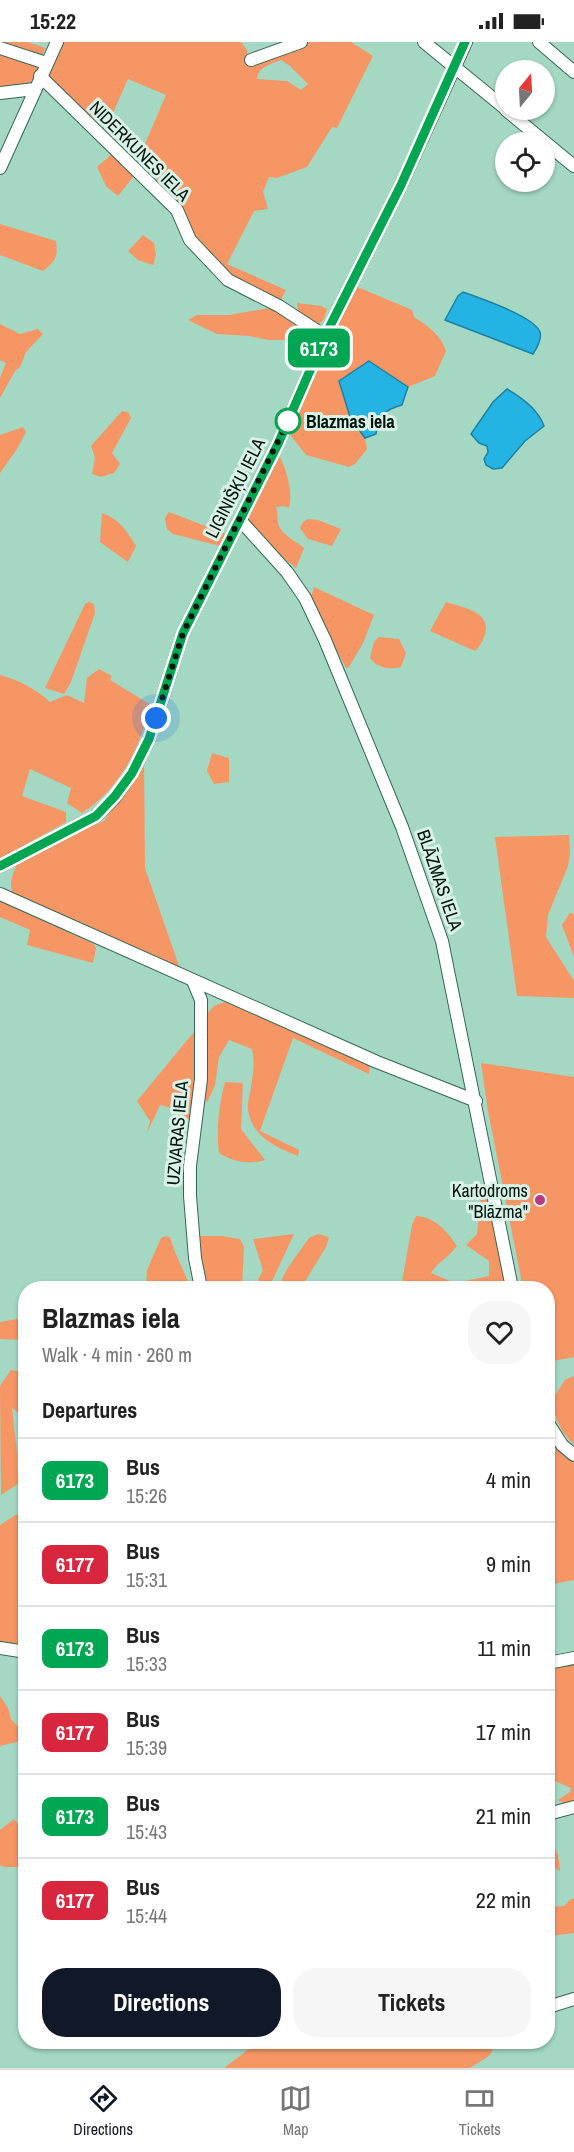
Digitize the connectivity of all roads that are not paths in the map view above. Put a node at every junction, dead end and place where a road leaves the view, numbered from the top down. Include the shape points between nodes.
1 (57, 42) edge
2 (301, 42) edge
3 (424, 42) edge
4 (465, 42) edge
5 (538, 42) edge
6 (0, 48) edge
7 (251, 60) dead end
8 (46, 63) junction
9 (454, 67) junction
10 (574, 72) edge
11 (40, 76) junction
12 (35, 89) junction
13 (0, 93) edge
14 (495, 100) edge
15 (519, 120) edge
16 (574, 166) edge
17 (0, 168) edge
18 (325, 336) junction
19 (240, 520) junction
20 (0, 866) edge
21 (0, 894) edge
22 (193, 981) junction
23 (476, 1101) junction
24 (200, 1281) edge
25 (511, 1281) edge
26 (555, 1434) edge
27 (574, 1455) edge
28 (0, 1648) edge
29 (18, 1651) edge
30 (574, 1658) edge
31 (555, 1662) edge
32 (574, 1807) edge
33 (555, 1812) edge
34 (574, 1999) edge
35 (555, 2005) edge

1 - 8 street
2 - 7 street
3 - 9 street
4 - 9 street, LIGINIŠĶU IELA
5 - 10 street
6 - 8 street
8 - 11 street
9 - 14 street
9 - 18 street, LIGINIŠĶU IELA via 401,185
11 - 12 street
11 - 18 street, NIDERKUNES IELA via 177,210 190,240 228,280
12 - 13 street
12 - 17 street
15 - 16 street
18 - 19 street, LIGINIŠĶU IELA
19 - 20 street, LIGINIŠĶU IELA via 183,633 149,739 132,773 96,816
19 - 23 street, BLĀZMAS IELA via 305,598 398,816 442,941
21 - 22 street
22 - 23 street
22 - 24 street, UZVARAS IELA via 201,1000 201,1079 190,1196
23 - 25 street, BLĀZMAS IELA
26 - 27 street
28 - 29 street
30 - 31 street
32 - 33 street
34 - 35 street

